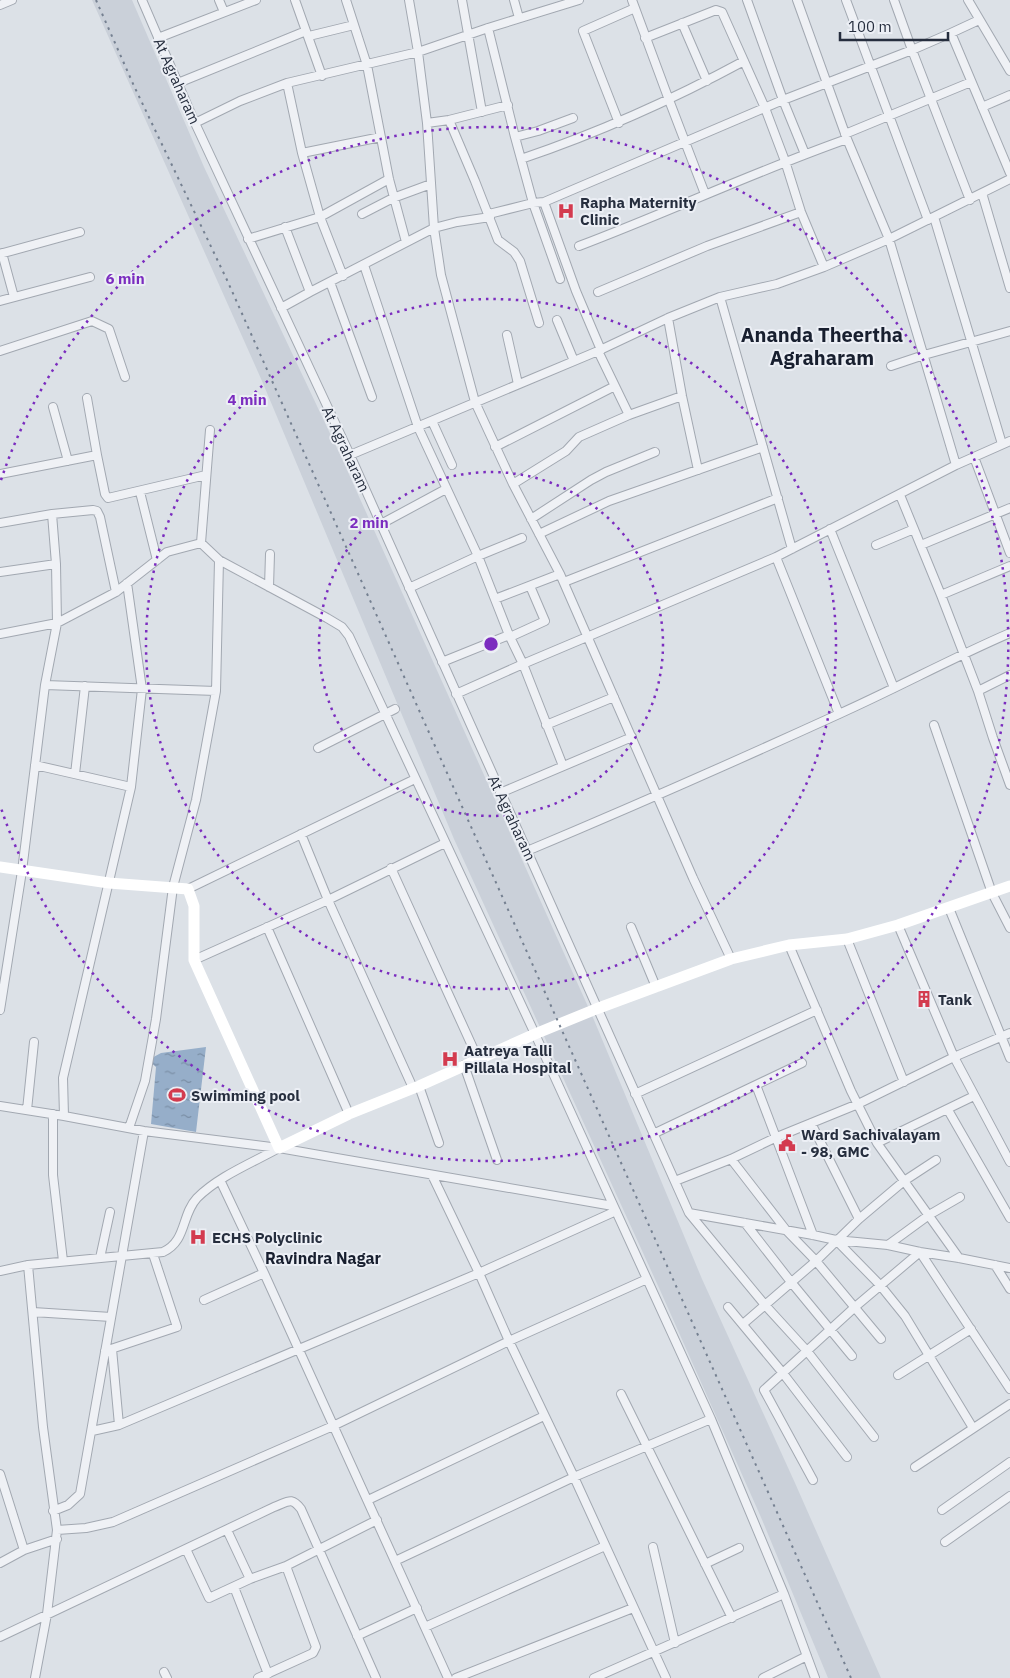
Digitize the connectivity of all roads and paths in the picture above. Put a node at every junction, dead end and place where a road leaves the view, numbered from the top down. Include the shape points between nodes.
1 (12, 0) edge
2 (142, 0) edge
3 (219, 0) edge
4 (256, 0) edge
5 (296, 0) edge
6 (346, 0) edge
7 (409, 0) edge
8 (462, 0) edge
9 (514, 0) edge
10 (578, 0) edge
11 (746, 0) edge
12 (797, 0) edge
13 (846, 0) edge
14 (894, 0) edge
15 (968, 0) edge
16 (634, 4) edge
17 (0, 5) edge
18 (224, 12) junction
19 (519, 18) junction
20 (979, 20) junction
21 (682, 23) junction
22 (354, 25) junction
23 (488, 28) junction
24 (951, 33) junction
25 (308, 34) junction
26 (468, 34) junction
27 (158, 38) junction
28 (645, 38) junction
29 (912, 50) junction
30 (418, 52) junction
31 (744, 61) junction
32 (367, 65) junction
33 (870, 66) junction
34 (1010, 69) edge
35 (322, 76) junction
36 (707, 81) junction
37 (287, 82) junction
38 (971, 82) junction
39 (178, 83) junction
40 (828, 83) junction
41 (1010, 95) edge
42 (930, 99) junction
43 (669, 100) junction
44 (783, 100) junction
45 (508, 105) junction
46 (982, 107) junction
47 (765, 108) junction
48 (482, 112) junction
49 (889, 116) junction
50 (573, 118) dead end
51 (449, 120) junction
52 (619, 122) junction
53 (195, 123) junction
54 (426, 123) junction
55 (846, 136) junction
56 (381, 137) junction
57 (515, 137) junction
58 (685, 142) junction
59 (302, 154) junction
60 (805, 154) junction
61 (521, 159) junction
62 (785, 161) junction
63 (1010, 173) edge
64 (1010, 179) edge
65 (389, 180) junction
66 (431, 184) junction
67 (982, 193) junction
68 (706, 194) junction
69 (393, 198) junction
70 (970, 200) junction
71 (544, 202) junction
72 (533, 203) junction
73 (801, 212) junction
74 (362, 214) dead end
75 (489, 215) junction
76 (320, 217) junction
77 (931, 219) junction
78 (285, 227) junction
79 (434, 228) junction
80 (80, 232) dead end
81 (248, 239) junction
82 (890, 239) junction
83 (406, 242) junction
84 (578, 246) dead end
85 (1, 254) edge
86 (364, 265) junction
87 (824, 267) junction
88 (343, 276) junction
89 (90, 277) dead end
90 (560, 279) dead end
91 (330, 282) junction
92 (1010, 288) edge
93 (310, 292) junction
94 (598, 292) dead end
95 (14, 297) junction
96 (720, 297) junction
97 (0, 301) edge
98 (281, 308) junction
99 (668, 318) junction
100 (557, 320) dead end
101 (539, 323) dead end
102 (1010, 332) edge
103 (507, 335) dead end
104 (971, 341) junction
105 (599, 350) junction
106 (0, 351) edge
107 (924, 355) junction
108 (574, 361) junction
109 (891, 366) dead end
110 (125, 377) dead end
111 (518, 384) junction
112 (615, 386) junction
113 (682, 396) junction
114 (372, 397) dead end
115 (87, 398) dead end
116 (475, 402) junction
117 (53, 407) dead end
118 (629, 415) junction
119 (432, 422) junction
120 (418, 427) junction
121 (210, 430) dead end
122 (1010, 441) edge
123 (1002, 444) junction
124 (495, 447) junction
125 (763, 447) junction
126 (655, 452) dead end
127 (97, 455) junction
128 (350, 455) junction
129 (974, 457) junction
130 (68, 461) junction
131 (452, 465) dead end
132 (956, 465) junction
133 (698, 470) junction
134 (0, 474) edge
135 (206, 475) junction
136 (513, 484) junction
137 (446, 489) junction
138 (140, 492) junction
139 (900, 495) junction
140 (778, 498) junction
141 (1010, 508) edge
142 (52, 514) junction
143 (996, 514) junction
144 (531, 519) junction
145 (0, 523) edge
146 (381, 524) junction
147 (830, 529) junction
148 (914, 529) junction
149 (539, 534) junction
150 (522, 538) dead end
151 (201, 543) junction
152 (876, 545) dead end
153 (921, 545) junction
154 (792, 549) junction
155 (1010, 553) edge
156 (270, 554) dead end
157 (478, 556) junction
158 (776, 557) junction
159 (157, 560) junction
160 (219, 560) junction
161 (56, 564) junction
162 (1010, 566) edge
163 (0, 572) edge
164 (560, 574) junction
165 (564, 582) junction
166 (127, 583) junction
167 (530, 586) junction
168 (269, 587) junction
169 (409, 588) junction
170 (116, 592) junction
171 (941, 595) junction
172 (495, 599) junction
173 (57, 623) junction
174 (1010, 633) edge
175 (0, 634) edge
176 (510, 636) junction
177 (588, 636) junction
178 (963, 654) junction
179 (442, 662) junction
180 (523, 664) junction
181 (1010, 675) edge
182 (46, 685) junction
183 (86, 686) junction
184 (142, 688) junction
185 (894, 688) junction
186 (978, 690) junction
187 (216, 691) junction
188 (456, 694) junction
189 (614, 697) junction
190 (395, 709) dead end
191 (384, 714) junction
192 (839, 714) junction
193 (546, 725) junction
194 (934, 725) dead end
195 (632, 737) junction
196 (318, 748) dead end
197 (35, 766) junction
198 (562, 766) junction
199 (75, 774) junction
200 (415, 779) junction
201 (1010, 785) edge
202 (132, 787) junction
203 (500, 793) junction
204 (657, 796) junction
205 (301, 834) junction
206 (445, 843) junction
207 (527, 851) junction
208 (0, 868) edge
209 (391, 868) junction
210 (22, 871) junction
211 (109, 883) junction
212 (1010, 886) edge
213 (173, 887) junction
214 (188, 889) junction
215 (992, 893) junction
216 (328, 900) junction
217 (949, 908) junction
218 (898, 925) junction
219 (267, 927) junction
220 (631, 927) dead end
221 (1010, 928) edge
222 (846, 939) junction
223 (789, 945) junction
224 (732, 959) junction
225 (194, 960) junction
226 (656, 987) junction
227 (596, 1008) junction
228 (0, 1010) edge
229 (817, 1010) junction
230 (1010, 1033) edge
231 (535, 1034) junction
232 (1001, 1037) junction
233 (34, 1042) dead end
234 (954, 1057) junction
235 (1010, 1058) edge
236 (478, 1059) junction
237 (802, 1063) dead end
238 (464, 1065) junction
239 (904, 1082) junction
240 (756, 1085) junction
241 (416, 1087) junction
242 (635, 1094) junction
243 (974, 1096) junction
244 (858, 1104) junction
245 (0, 1106) edge
246 (27, 1110) junction
247 (948, 1110) junction
248 (53, 1114) junction
249 (349, 1114) junction
250 (64, 1116) junction
251 (811, 1123) junction
252 (129, 1128) junction
253 (144, 1131) junction
254 (653, 1134) junction
255 (777, 1136) junction
256 (439, 1143) dead end
257 (877, 1143) junction
258 (279, 1148) junction
259 (731, 1159) junction
260 (497, 1160) dead end
261 (936, 1160) dead end
262 (1010, 1162) edge
263 (432, 1176) junction
264 (220, 1180) junction
265 (675, 1181) junction
266 (904, 1181) junction
267 (960, 1197) dead end
268 (614, 1209) junction
269 (110, 1212) dead end
270 (689, 1213) junction
271 (929, 1215) junction
272 (1010, 1218) edge
273 (859, 1219) junction
274 (744, 1223) junction
275 (786, 1230) junction
276 (813, 1234) junction
277 (836, 1240) junction
278 (888, 1245) junction
279 (920, 1252) junction
280 (153, 1254) junction
281 (122, 1256) junction
282 (100, 1258) junction
283 (959, 1258) junction
284 (63, 1261) junction
285 (816, 1261) junction
286 (28, 1265) junction
287 (995, 1265) junction
288 (1010, 1268) edge
289 (0, 1271) edge
290 (264, 1273) junction
291 (479, 1273) junction
292 (647, 1279) junction
293 (791, 1282) junction
294 (880, 1285) junction
295 (1010, 1289) edge
296 (204, 1300) dead end
297 (765, 1305) junction
298 (728, 1307) dead end
299 (855, 1307) junction
300 (33, 1312) junction
301 (111, 1317) junction
302 (743, 1324) junction
303 (830, 1329) junction
304 (970, 1329) junction
305 (881, 1339) dead end
306 (509, 1341) junction
307 (298, 1349) junction
308 (109, 1350) junction
309 (806, 1351) junction
310 (852, 1356) dead end
311 (929, 1356) junction
312 (782, 1372) junction
313 (898, 1375) dead end
314 (1010, 1389) edge
315 (621, 1394) dead end
316 (1010, 1404) edge
317 (544, 1416) junction
318 (711, 1419) junction
319 (120, 1425) junction
320 (333, 1426) junction
321 (973, 1428) junction
322 (92, 1431) junction
323 (874, 1437) dead end
324 (648, 1447) junction
325 (847, 1457) dead end
326 (1010, 1462) edge
327 (915, 1467) dead end
328 (0, 1474) edge
329 (574, 1477) junction
330 (813, 1480) dead end
331 (1010, 1496) edge
332 (368, 1500) junction
333 (942, 1510) dead end
334 (53, 1512) junction
335 (377, 1520) junction
336 (57, 1530) junction
337 (227, 1530) junction
338 (57, 1540) junction
339 (945, 1542) dead end
340 (605, 1546) junction
341 (653, 1547) dead end
342 (739, 1548) dead end
343 (186, 1549) junction
344 (319, 1549) junction
345 (24, 1550) junction
346 (395, 1561) junction
347 (0, 1563) edge
348 (705, 1564) junction
349 (286, 1566) junction
350 (250, 1579) junction
351 (234, 1586) junction
352 (784, 1594) junction
353 (416, 1608) junction
354 (633, 1608) junction
355 (47, 1614) junction
356 (732, 1618) junction
357 (425, 1627) junction
358 (357, 1636) junction
359 (0, 1637) edge
360 (675, 1643) junction
361 (654, 1653) junction
362 (807, 1656) junction
363 (268, 1674) junction
364 (35, 1678) edge
365 (258, 1678) edge
366 (376, 1678) edge
367 (448, 1678) edge
368 (456, 1678) edge
369 (594, 1678) edge
370 (666, 1678) edge
371 (763, 1678) edge
372 (815, 1678) edge

1 - 17 street
2 - 27 street, At Agraharam
3 - 18 street
4 - 18 street
5 - 25 street
6 - 22 street
7 - 30 street
8 - 26 street
9 - 19 street
10 - 19 street
11 - 44 street
12 - 40 street
13 - 33 street
14 - 29 street
15 - 20 street
16 - 28 street
16 - 52 street via 583,31
18 - 27 street
19 - 23 street
20 - 24 street
20 - 34 street
21 - 28 street
21 - 31 street via 719,10
21 - 36 street
22 - 25 street
22 - 32 street
23 - 26 street
23 - 45 street
24 - 29 street
24 - 38 street
25 - 35 street
25 - 39 street
26 - 30 street
26 - 48 street
27 - 39 street, At Agraharam
28 - 43 street
29 - 33 street
29 - 42 street
30 - 32 street
30 - 54 street
31 - 36 street
31 - 47 street
32 - 35 street
32 - 56 street
33 - 40 street
33 - 49 street
35 - 37 street
36 - 43 street
37 - 53 street
37 - 59 street
38 - 42 street
38 - 46 street
39 - 53 street, At Agraharam
40 - 44 street
40 - 55 street
41 - 46 street
42 - 49 street
42 - 70 street
43 - 52 street
43 - 58 street
44 - 47 street
44 - 60 street
45 - 48 street
45 - 57 street
46 - 63 street
47 - 58 street
47 - 62 street
48 - 51 street
49 - 55 street
49 - 77 street
50 - 57 street
51 - 54 street
51 - 75 street
52 - 61 street
53 - 81 street, At Agraharam
54 - 66 street
55 - 60 street
55 - 82 street
56 - 59 street
56 - 65 street
57 - 61 street
58 - 68 street
58 - 71 street
59 - 76 street
60 - 62 street
61 - 72 street
62 - 68 street
62 - 73 street
64 - 67 street
65 - 69 street
65 - 76 street
66 - 69 street
66 - 79 street
67 - 70 street
67 - 92 street
68 - 84 street
69 - 74 street
69 - 83 street
70 - 77 street
71 - 72 street
71 - 105 street
72 - 75 street
72 - 90 street
73 - 87 street
73 - 94 street via 707,246
75 - 79 street
75 - 101 street via 498,240 520,261
76 - 78 street
76 - 88 street
77 - 82 street
77 - 104 street
78 - 81 street
78 - 93 street
79 - 83 street
79 - 116 street via 440,275
80 - 85 street
81 - 98 street, At Agraharam
82 - 87 street
82 - 107 street
83 - 86 street
85 - 95 street
86 - 88 street
86 - 120 street
87 - 96 street via 785,282
88 - 91 street
89 - 95 street
91 - 93 street
91 - 114 street
93 - 98 street
95 - 97 street
96 - 99 street
96 - 125 street
98 - 128 street, At Agraharam
99 - 105 street
99 - 113 street
100 - 108 street
102 - 104 street
103 - 111 street
104 - 107 street
104 - 123 street
105 - 108 street
105 - 112 street
106 - 110 street via 92,321 109,329
107 - 109 street
107 - 132 street
108 - 111 street
111 - 116 street
112 - 118 street
112 - 124 street
113 - 118 street
113 - 133 street
115 - 127 street
116 - 119 street
116 - 124 street
117 - 130 street
118 - 136 street via 579,437 566,451
119 - 120 street
119 - 131 street
120 - 128 street
120 - 137 street
121 - 135 street
122 - 123 street
123 - 129 street
124 - 136 street
125 - 133 street
125 - 140 street
126 - 144 street via 598,476
127 - 130 street
127 - 138 street via 108,498
128 - 146 street, At Agraharam
129 - 132 street
129 - 143 street
130 - 134 street
132 - 139 street
133 - 149 street via 609,500
135 - 138 street
135 - 151 street
136 - 144 street
137 - 146 street
137 - 157 street
138 - 159 street
139 - 147 street
139 - 148 street
140 - 154 street
140 - 165 street
141 - 143 street
142 - 145 street
142 - 161 street
142 - 170 street via 98,512
143 - 153 street
143 - 155 street
144 - 149 street
146 - 169 street, At Agraharam
147 - 154 street
147 - 185 street
148 - 152 street
148 - 153 street
149 - 164 street
150 - 157 street
151 - 159 street via 167,552
151 - 160 street
153 - 171 street
154 - 158 street
156 - 168 street
157 - 169 street
157 - 172 street
158 - 177 street
158 - 192 street
159 - 166 street
160 - 168 street
160 - 187 street
161 - 163 street
161 - 173 street
162 - 171 street
164 - 165 street
164 - 167 street
165 - 177 street
166 - 170 street
166 - 184 street
167 - 172 street
167 - 176 street via 545,622
168 - 191 street via 342,627
169 - 179 street, At Agraharam
170 - 173 street
171 - 178 street
172 - 176 street
173 - 175 street
173 - 182 street
174 - 178 street
176 - 179 street
176 - 180 street
177 - 180 street
177 - 189 street
178 - 185 street
178 - 186 street
179 - 188 street, At Agraharam
180 - 188 street
180 - 193 street
181 - 186 street
182 - 183 street
182 - 197 street
183 - 184 street
183 - 199 street
184 - 187 street
184 - 202 street
185 - 192 street
186 - 201 street
187 - 213 street via 196,800
188 - 203 street, At Agraharam
189 - 193 street
189 - 195 street
190 - 191 street
191 - 196 street
191 - 200 street
192 - 204 street
193 - 198 street
194 - 215 street
195 - 198 street
195 - 204 street
197 - 199 street
197 - 210 street
198 - 203 street
199 - 202 street
200 - 205 street
200 - 206 street
202 - 211 street
203 - 207 street, At Agraharam
204 - 207 street
204 - 224 street
205 - 214 street
205 - 216 street
206 - 209 street
206 - 231 street
207 - 227 street, At Agraharam
208 - 210 street
209 - 216 street
209 - 236 street
210 - 211 street
210 - 228 street
211 - 213 street
211 - 250 street via 63,1078
212 - 215 street
213 - 214 street
213 - 252 street via 145,1081
214 - 225 street via 194,906
215 - 217 street
215 - 221 street
216 - 219 street
216 - 241 street
217 - 218 street
217 - 232 street
218 - 222 street
218 - 234 street
219 - 225 street
219 - 249 street
220 - 226 street
222 - 223 street
222 - 239 street
223 - 224 street
223 - 229 street
224 - 226 street
225 - 258 street
226 - 227 street
227 - 231 street
227 - 242 street, At Agraharam
229 - 242 street
229 - 244 street
230 - 232 street
231 - 236 street
231 - 268 street
232 - 234 street
232 - 235 street
233 - 246 street
234 - 239 street
234 - 243 street
236 - 238 street
237 - 240 street
238 - 241 street
238 - 260 street
239 - 244 street
240 - 254 street
240 - 255 street
241 - 249 street
241 - 256 street
242 - 254 street, At Agraharam
243 - 247 street
243 - 262 street
244 - 251 street
244 - 257 street
245 - 246 street
246 - 248 street
247 - 257 street
247 - 272 street
248 - 250 street
248 - 284 street via 54,1175
249 - 258 street
250 - 252 street
251 - 255 street
251 - 273 street
252 - 253 street
253 - 258 street
253 - 281 street
254 - 265 street, At Agraharam
255 - 259 street
255 - 276 street
257 - 266 street
258 - 263 street
258 - 264 street
259 - 265 street
259 - 275 street
261 - 266 street
263 - 268 street
263 - 291 street
264 - 280 street via 194,1203 178,1242 171,1249
264 - 290 street
265 - 270 street, At Agraharam
266 - 271 street
266 - 273 street
267 - 271 street
268 - 291 street
268 - 292 street
269 - 282 street
270 - 274 street
270 - 297 street, At Agraharam
271 - 278 street
271 - 283 street
273 - 277 street
274 - 275 street
274 - 293 street
275 - 276 street
275 - 285 street
276 - 277 street
277 - 278 street
277 - 285 street
277 - 294 street
278 - 279 street
279 - 283 street
279 - 294 street
279 - 304 street
280 - 281 street
280 - 308 street via 177,1327
281 - 282 street
281 - 301 street
282 - 284 street
283 - 287 street
284 - 286 street
285 - 293 street
285 - 299 street
286 - 289 street
286 - 300 street
287 - 288 street
287 - 295 street
290 - 296 street
290 - 307 street
291 - 306 street
291 - 307 street
292 - 306 street
292 - 318 street
293 - 297 street
293 - 303 street
294 - 299 street
294 - 311 street
297 - 302 street
297 - 309 street, At Agraharam
298 - 302 street
299 - 303 street
299 - 305 street
300 - 301 street
300 - 334 street
301 - 308 street
302 - 312 street
303 - 309 street
303 - 310 street
304 - 311 street
304 - 314 street
306 - 317 street
306 - 320 street
307 - 319 street
307 - 320 street
308 - 319 street
308 - 322 street
309 - 312 street
309 - 323 street, At Agraharam
311 - 313 street
311 - 321 street
312 - 325 street
312 - 330 street via 764,1390
315 - 324 street
316 - 321 street
317 - 329 street
317 - 332 street
318 - 324 street
318 - 352 street
319 - 322 street
320 - 332 street
320 - 336 street via 113,1522
321 - 327 street
322 - 334 street via 80,1494 68,1506
324 - 329 street
324 - 348 street
326 - 333 street
328 - 345 street
329 - 340 street
329 - 346 street
331 - 339 street
332 - 335 street
334 - 336 street
335 - 344 street
335 - 346 street
336 - 338 street
337 - 343 street
337 - 344 street via 292,1500 301,1509
337 - 350 street
338 - 345 street
338 - 355 street
340 - 354 street
340 - 357 street
341 - 360 street
342 - 348 street
343 - 351 street via 209,1598
343 - 355 street
344 - 349 street
344 - 358 street
345 - 347 street
346 - 353 street
348 - 356 street
349 - 350 street
349 - 363 street via 316,1647 313,1653
350 - 351 street
351 - 363 street
352 - 356 street
352 - 362 street
353 - 357 street
353 - 358 street
354 - 361 street
354 - 368 street
355 - 359 street
355 - 364 street
356 - 360 street
357 - 367 street
358 - 366 street
360 - 361 street
361 - 369 street
361 - 370 street
362 - 371 street
362 - 372 street
363 - 365 street

